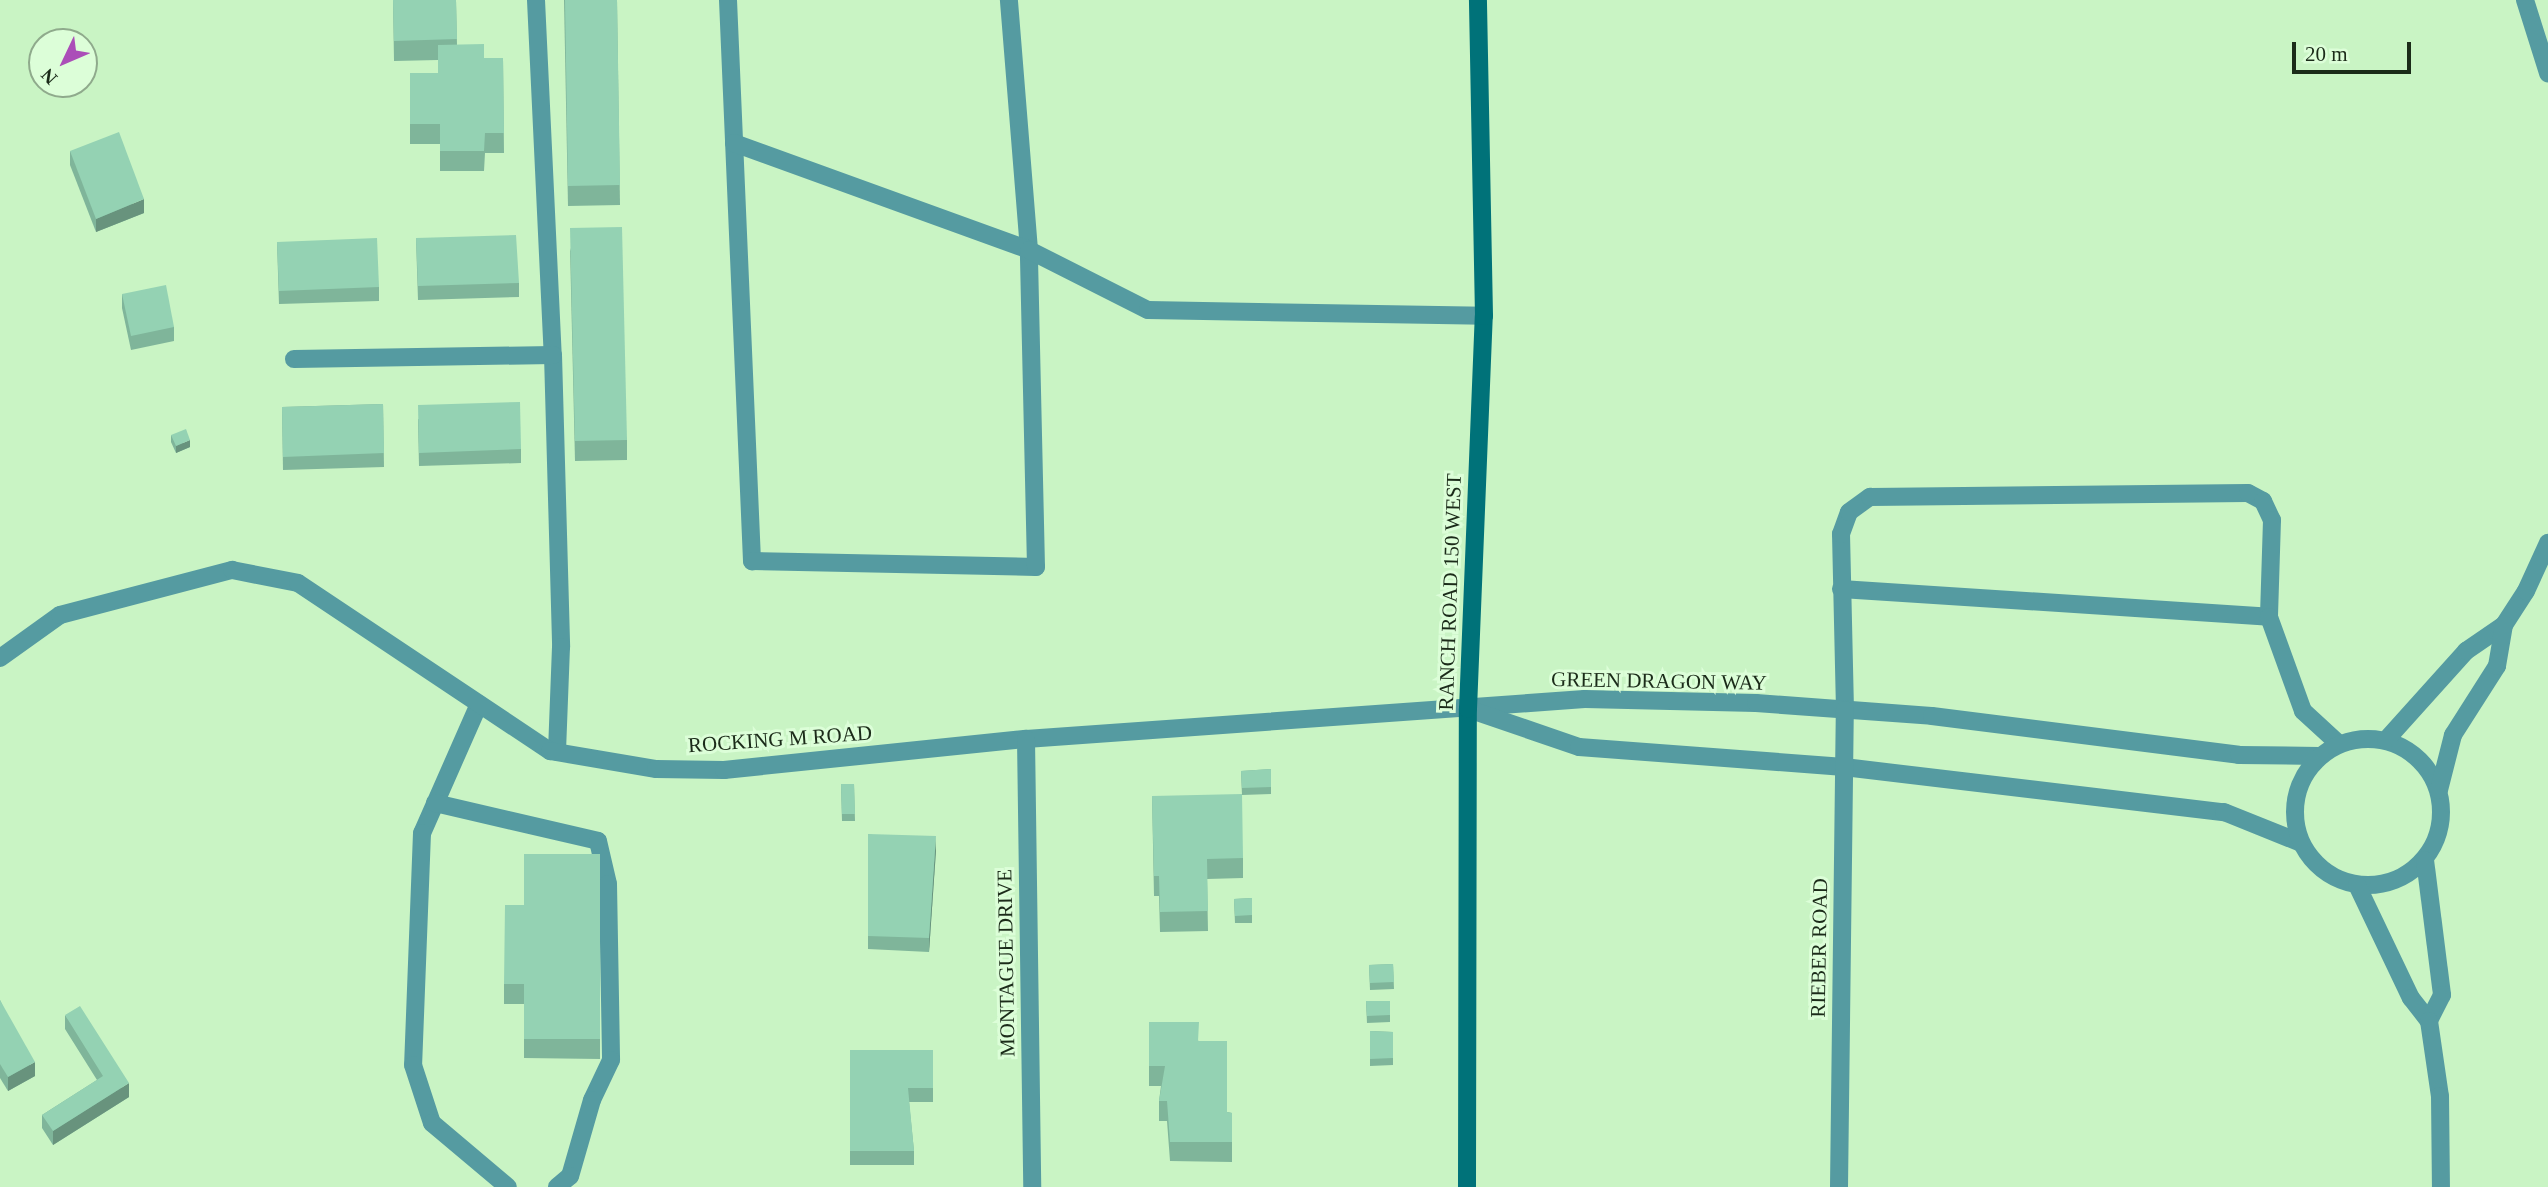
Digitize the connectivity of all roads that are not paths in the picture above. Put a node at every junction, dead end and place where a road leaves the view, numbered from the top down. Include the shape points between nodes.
1 (536, 0) edge
2 (728, 0) edge
3 (1010, 0) edge
4 (1478, 0) edge
5 (2525, 0) edge
6 (2548, 70) edge
7 (734, 144) junction
8 (1029, 250) junction
9 (1484, 316) junction
10 (553, 355) junction
11 (294, 359) dead end
12 (2548, 543) edge
13 (1841, 589) junction
14 (2269, 617) junction
15 (2504, 625) junction
16 (0, 658) edge
17 (479, 704) junction
18 (1468, 709) junction
19 (1845, 710) junction
20 (1026, 739) junction
21 (2386, 740) junction
22 (2339, 744) junction
23 (557, 752) junction
24 (2319, 757) junction
25 (1844, 767) junction
26 (2439, 790) junction
27 (435, 803) junction
28 (2301, 843) junction
29 (2425, 860) junction
30 (2357, 885) junction
31 (2429, 1021) junction
32 (508, 1187) edge
33 (557, 1187) edge
34 (1032, 1187) edge
35 (1467, 1187) edge
36 (1839, 1187) edge
37 (2441, 1187) edge

1 - 10 street
2 - 7 street
3 - 8 street
4 - 9 main road, RANCH ROAD 150 WEST
5 - 6 street
7 - 8 street
7 - 8 street via 752,561 1036,567
8 - 9 street via 1148,310
9 - 18 main road, RANCH ROAD 150 WEST
10 - 11 street
10 - 23 street via 561,648
12 - 15 street
13 - 14 street
13 - 14 street, RIEBER ROAD via 1841,534 1849,512 1870,497 2249,493 2263,501 2272,520
13 - 19 street, RIEBER ROAD
14 - 22 street via 2303,711
15 - 21 street via 2466,651
15 - 26 street via 2497,666 2454,735
16 - 17 street, ROCKING M ROAD via 60,615 232,570 298,583
17 - 23 street, ROCKING M ROAD
17 - 27 street
18 - 19 street, GREEN DRAGON WAY via 1585,699
18 - 20 street, ROCKING M ROAD
18 - 25 street via 1578,747
18 - 35 main road, RANCH ROAD 150 WEST
19 - 24 street, GREEN DRAGON WAY via 1932,716 2239,755
19 - 25 street, RIEBER ROAD
20 - 23 street, ROCKING M ROAD via 724,770 656,769
20 - 34 street, MONTAGUE DRIVE
21 - 22 street via 2362,738
21 - 26 street via 2409,750 2427,767
22 - 24 street
24 - 28 street via 2304,774 2295,797
25 - 28 street via 2224,811
25 - 36 street, RIEBER ROAD
26 - 29 street via 2442,814 2437,838
27 - 32 street via 422,833 413,1065 432,1122
27 - 33 street via 598,841 608,884 611,1060 592,1100 570,1176
28 - 30 street via 2315,863 2334,877
29 - 30 street via 2406,876 2382,884
29 - 31 street via 2442,995
30 - 31 street via 2411,998
31 - 37 street via 2440,1097

